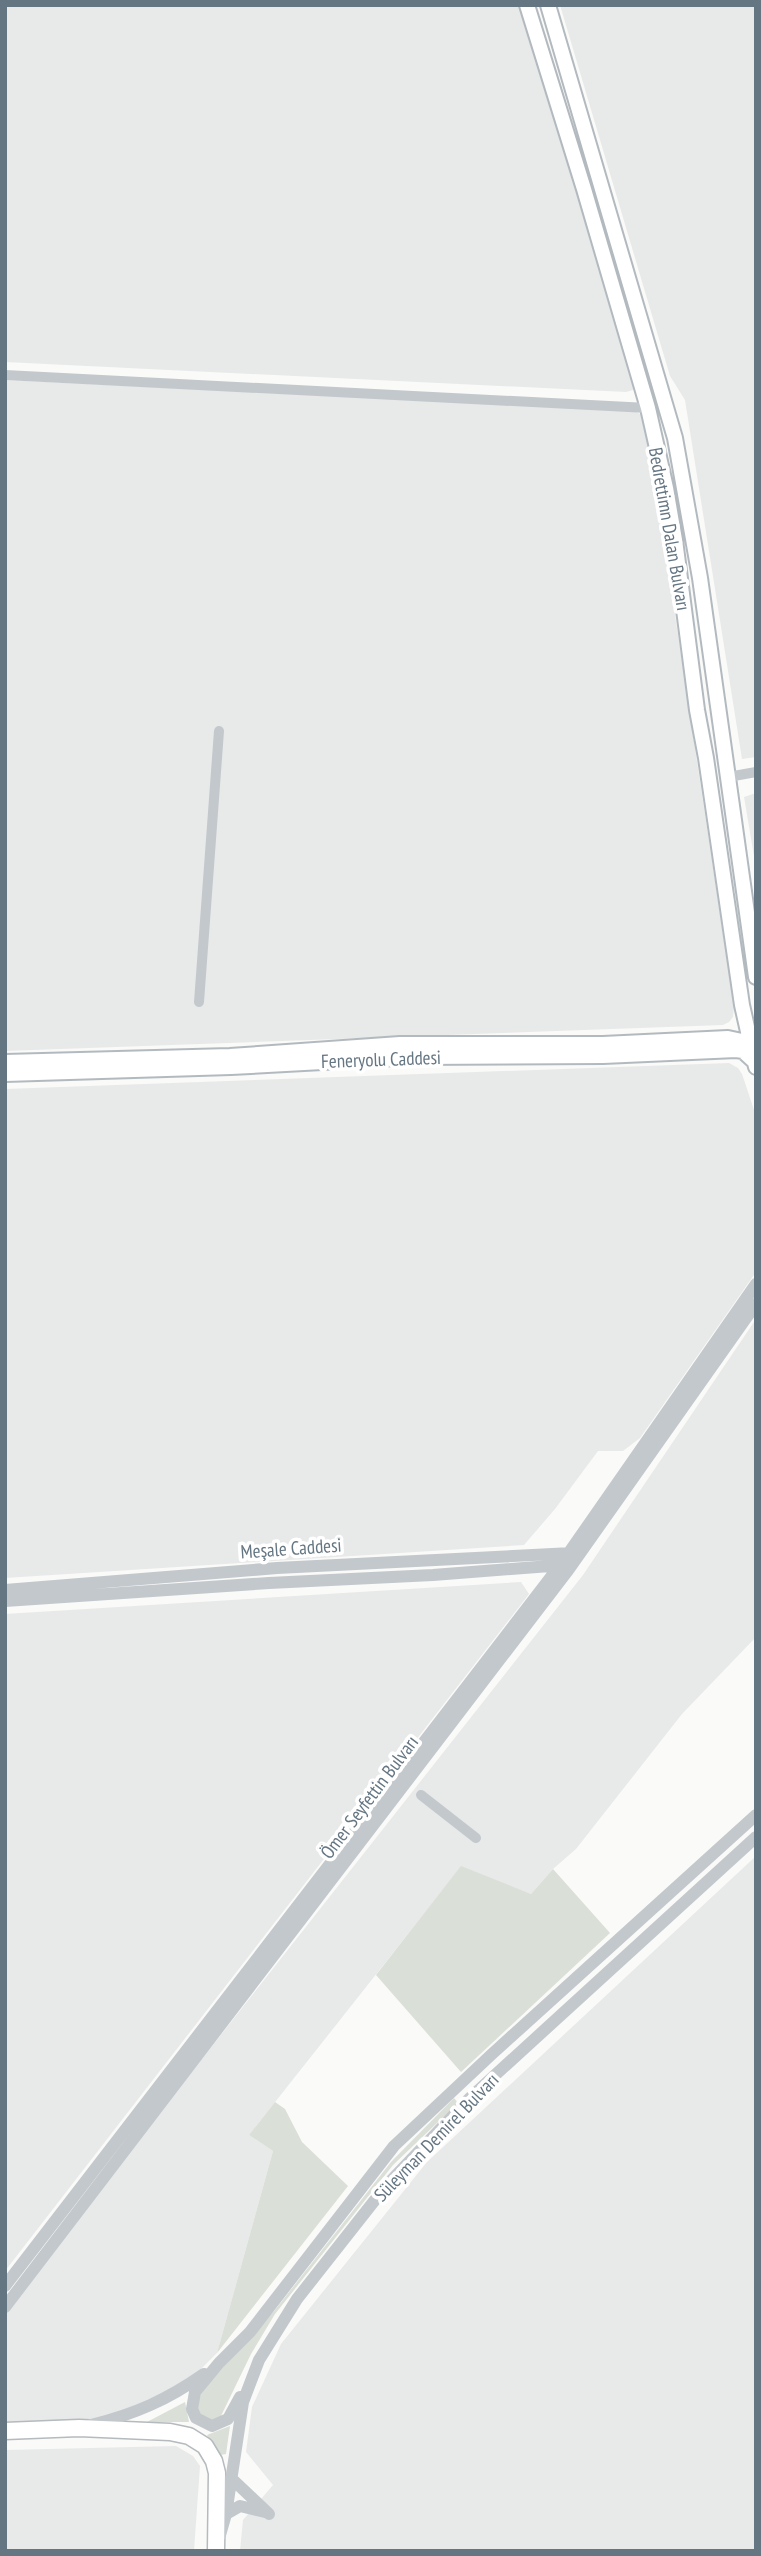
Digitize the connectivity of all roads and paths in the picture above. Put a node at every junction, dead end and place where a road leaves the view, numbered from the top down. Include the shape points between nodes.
1 (527, 5) edge
2 (548, 5) edge
3 (5, 375) edge
4 (648, 408) junction
5 (219, 731) dead end
6 (756, 772) edge
7 (728, 777) junction
8 (756, 977) edge
9 (200, 1002) dead end
10 (742, 1005) junction
11 (725, 1038) junction
12 (753, 1043) edge
13 (5, 1062) edge
14 (755, 1064) edge
15 (5, 1074) edge
16 (756, 1284) edge
17 (756, 1304) edge
18 (574, 1554) junction
19 (565, 1566) junction
20 (5, 1590) edge
21 (5, 1601) edge
22 (421, 1795) dead end
23 (756, 1815) edge
24 (756, 1837) edge
25 (476, 1838) dead end
26 (23, 2273) junction
27 (5, 2286) edge
28 (5, 2307) edge
29 (219, 2363) junction
30 (250, 2381) junction
31 (79, 2428) junction
32 (5, 2431) edge
33 (231, 2477) junction
34 (226, 2514) junction
35 (216, 2550) edge

1 - 4 main road, Bedrettimn Dalan Bulvarı
2 - 7 main road, Bedrettimn Dalan Bulvarı via 676,438
3 - 4 street
4 - 10 main road, Bedrettimn Dalan Bulvarı via 675,540
5 - 9 street
6 - 7 street
7 - 8 main road, Bedrettimn Dalan Bulvarı
10 - 11 main road via 743,1018
10 - 12 main road, Bedrettimn Dalan Bulvarı
11 - 12 main road, Feneryolu Caddesi
11 - 13 main road, Feneryolu Caddesi via 603,1044 400,1044 230,1056
12 - 14 main road, Bedrettimn Dalan Bulvarı
14 - 15 main road, Feneryolu Caddesi via 736,1050 414,1057
16 - 18 street, Ömer Seyfettin Bulvarı
17 - 18 street, Ömer Seyfettin Bulvarı
18 - 19 street, Ömer Seyfettin Bulvarı
18 - 20 street, Meşale Caddesi via 277,1568
19 - 21 street, Meşale Caddesi
19 - 26 street, Ömer Seyfettin Bulvarı
22 - 25 street
23 - 29 street, Süleyman Demirel Bulvarı via 394,2146 250,2332
24 - 30 street, Süleyman Demirel Bulvarı via 418,2150 297,2299
26 - 27 street, Ömer Seyfettin Bulvarı
26 - 28 street, Ömer Seyfettin Bulvarı
29 - 30 street via 192,2399 196,2418 203,2423 212,2426 228,2419
29 - 31 street via 174,2395 123,2417
30 - 33 street, Süleyman Demirel Bulvarı
31 - 32 main road, Süleyman Demirel Bulvarı
31 - 35 main road, Süleyman Demirel Bulvarı via 170,2432 205,2446 217,2473
33 - 34 street, Süleyman Demirel Bulvarı
33 - 34 street via 269,2514 240,2506
34 - 35 street, Süleyman Demirel Bulvarı

